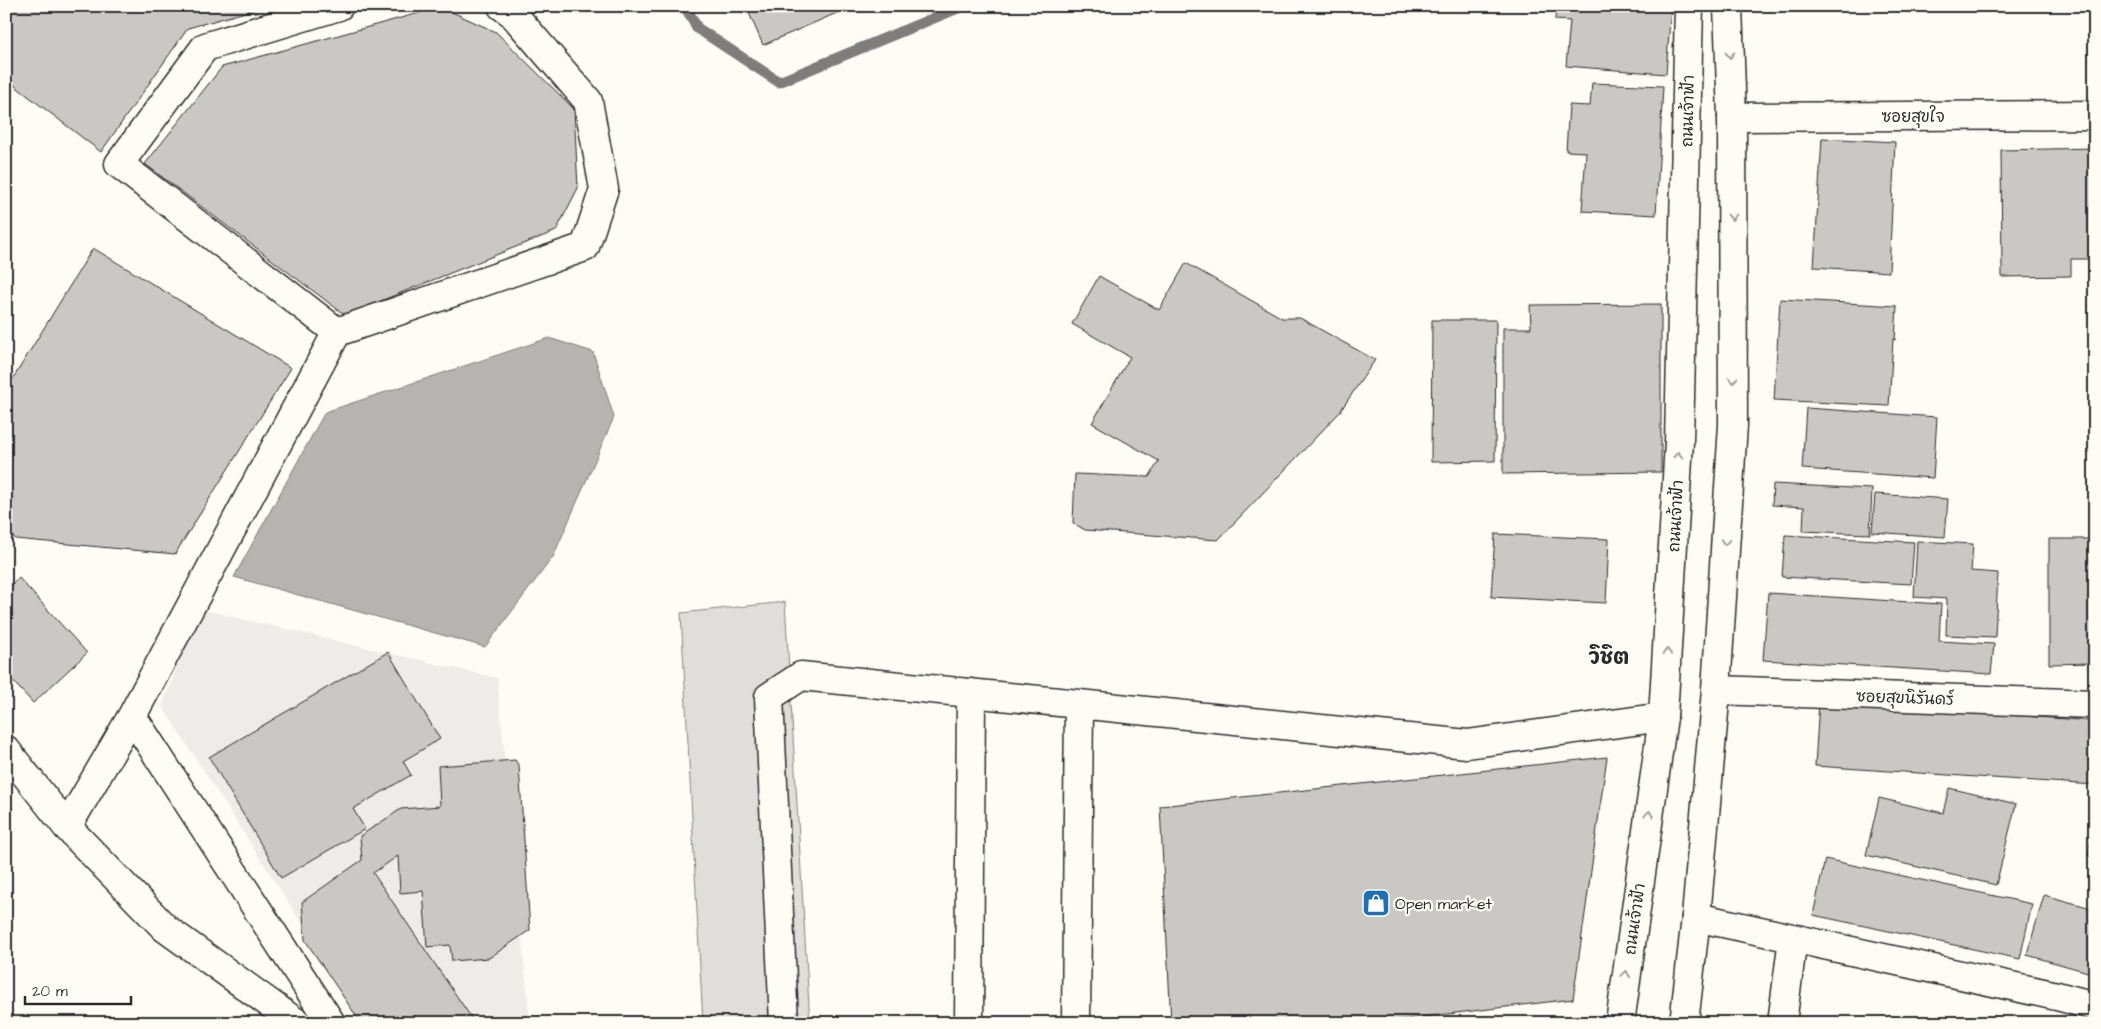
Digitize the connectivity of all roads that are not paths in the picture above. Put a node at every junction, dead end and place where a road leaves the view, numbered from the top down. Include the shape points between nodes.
1 (339, 6) edge
2 (502, 6) edge
3 (1689, 6) edge
4 (1728, 6) edge
5 (2095, 115) edge
6 (1732, 117) junction
7 (337, 332) junction
8 (1716, 690) junction
9 (971, 693) junction
10 (1079, 704) junction
11 (2095, 704) edge
12 (132, 716) junction
13 (1663, 717) junction
14 (6, 750) edge
15 (67, 827) junction
16 (1696, 917) junction
17 (1793, 938) junction
18 (2095, 1006) edge
19 (298, 1023) edge
20 (331, 1023) edge
21 (784, 1023) edge
22 (969, 1023) edge
23 (1076, 1023) edge
24 (1620, 1023) edge
25 (1684, 1023) edge
26 (1782, 1023) edge

1 - 7 main road via 205,47 119,164
2 - 7 main road via 512,13 588,101 604,188 585,247
13 -> 3 main road, ถนนเจ้าฟ้า via 1679,442
4 -> 6 main road
5 - 6 main road, ซอยสุขใจ
6 -> 8 main road via 1733,425
7 - 12 main road
8 - 11 main road, ซอยสุขนิรันดร์
8 - 16 main road
9 - 10 main road
9 - 21 main road via 801,676 769,697
9 - 22 main road
10 - 13 main road via 1467,744
10 - 23 main road
12 - 15 main road
12 - 20 main road
24 -> 13 main road, ถนนเจ้าฟ้า
14 - 15 main road
15 - 19 main road via 165,928
16 - 17 main road
16 - 25 main road
17 - 18 main road
17 - 26 main road

